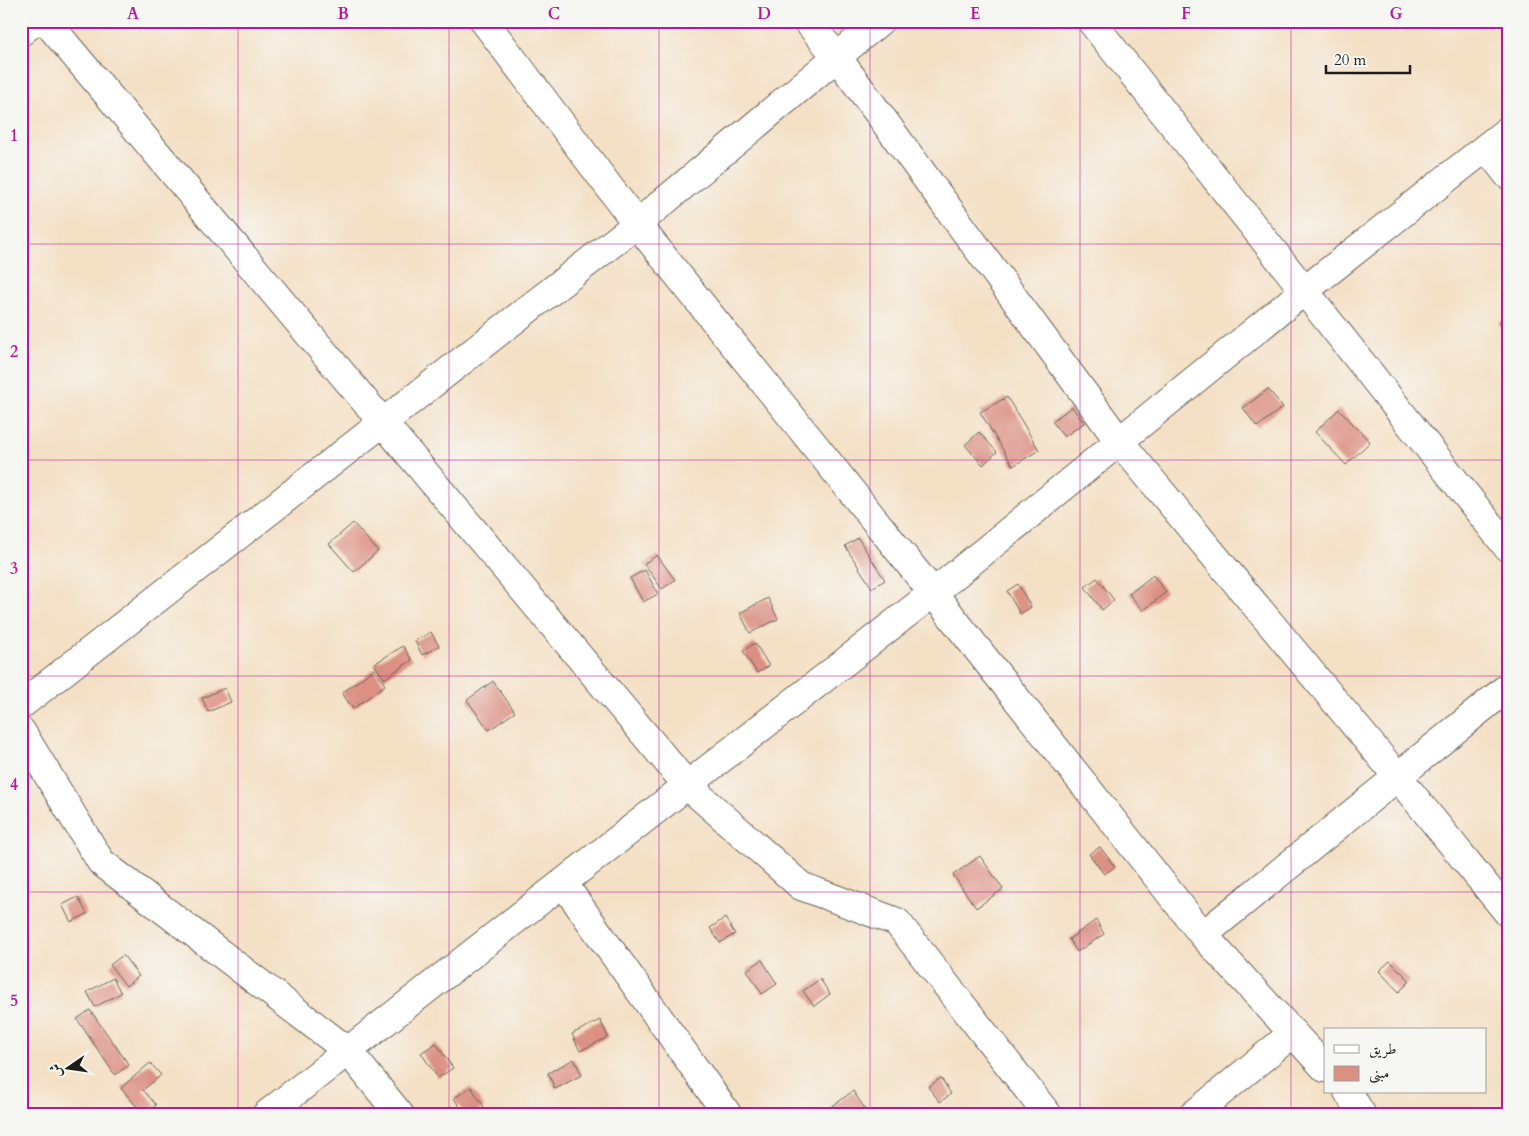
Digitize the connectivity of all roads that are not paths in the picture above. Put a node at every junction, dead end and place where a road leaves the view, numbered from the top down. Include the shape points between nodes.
1 (35, 21) edge
2 (46, 21) edge
3 (484, 21) edge
4 (807, 21) edge
5 (880, 21) edge
6 (1091, 21) edge
7 (21, 32) edge
8 (837, 57) junction
9 (1508, 130) edge
10 (1486, 147) junction
11 (1508, 175) edge
12 (637, 224) junction
13 (1304, 291) junction
14 (384, 422) junction
15 (1119, 441) junction
16 (1508, 548) edge
17 (933, 593) junction
18 (1508, 687) edge
19 (21, 704) edge
20 (21, 731) edge
21 (1397, 776) junction
22 (687, 785) junction
23 (563, 882) junction
24 (1508, 913) edge
25 (1203, 935) junction
26 (1293, 1033) junction
27 (348, 1051) junction
28 (1324, 1067) edge
29 (1349, 1094) edge
30 (266, 1115) edge
31 (400, 1115) edge
32 (728, 1115) edge
33 (1048, 1115) edge
34 (1193, 1115) edge
35 (1362, 1115) edge

1 - 7 street
2 - 14 street
3 - 12 street
4 - 8 street
5 - 8 street
6 - 13 street
8 - 12 street
8 - 15 street
9 - 10 street
10 - 11 street
10 - 13 street
12 - 14 street
12 - 17 street
13 - 15 street
13 - 16 street
14 - 19 street
14 - 22 street
15 - 17 street
15 - 21 street
17 - 22 street
17 - 25 street
18 - 21 street
20 - 27 street via 101,862
21 - 24 street
21 - 25 street
22 - 23 street
22 - 33 street via 801,886 897,922
23 - 27 street
23 - 32 street
25 - 26 street
26 - 28 street
26 - 34 street
27 - 30 street
27 - 31 street
29 - 35 street

